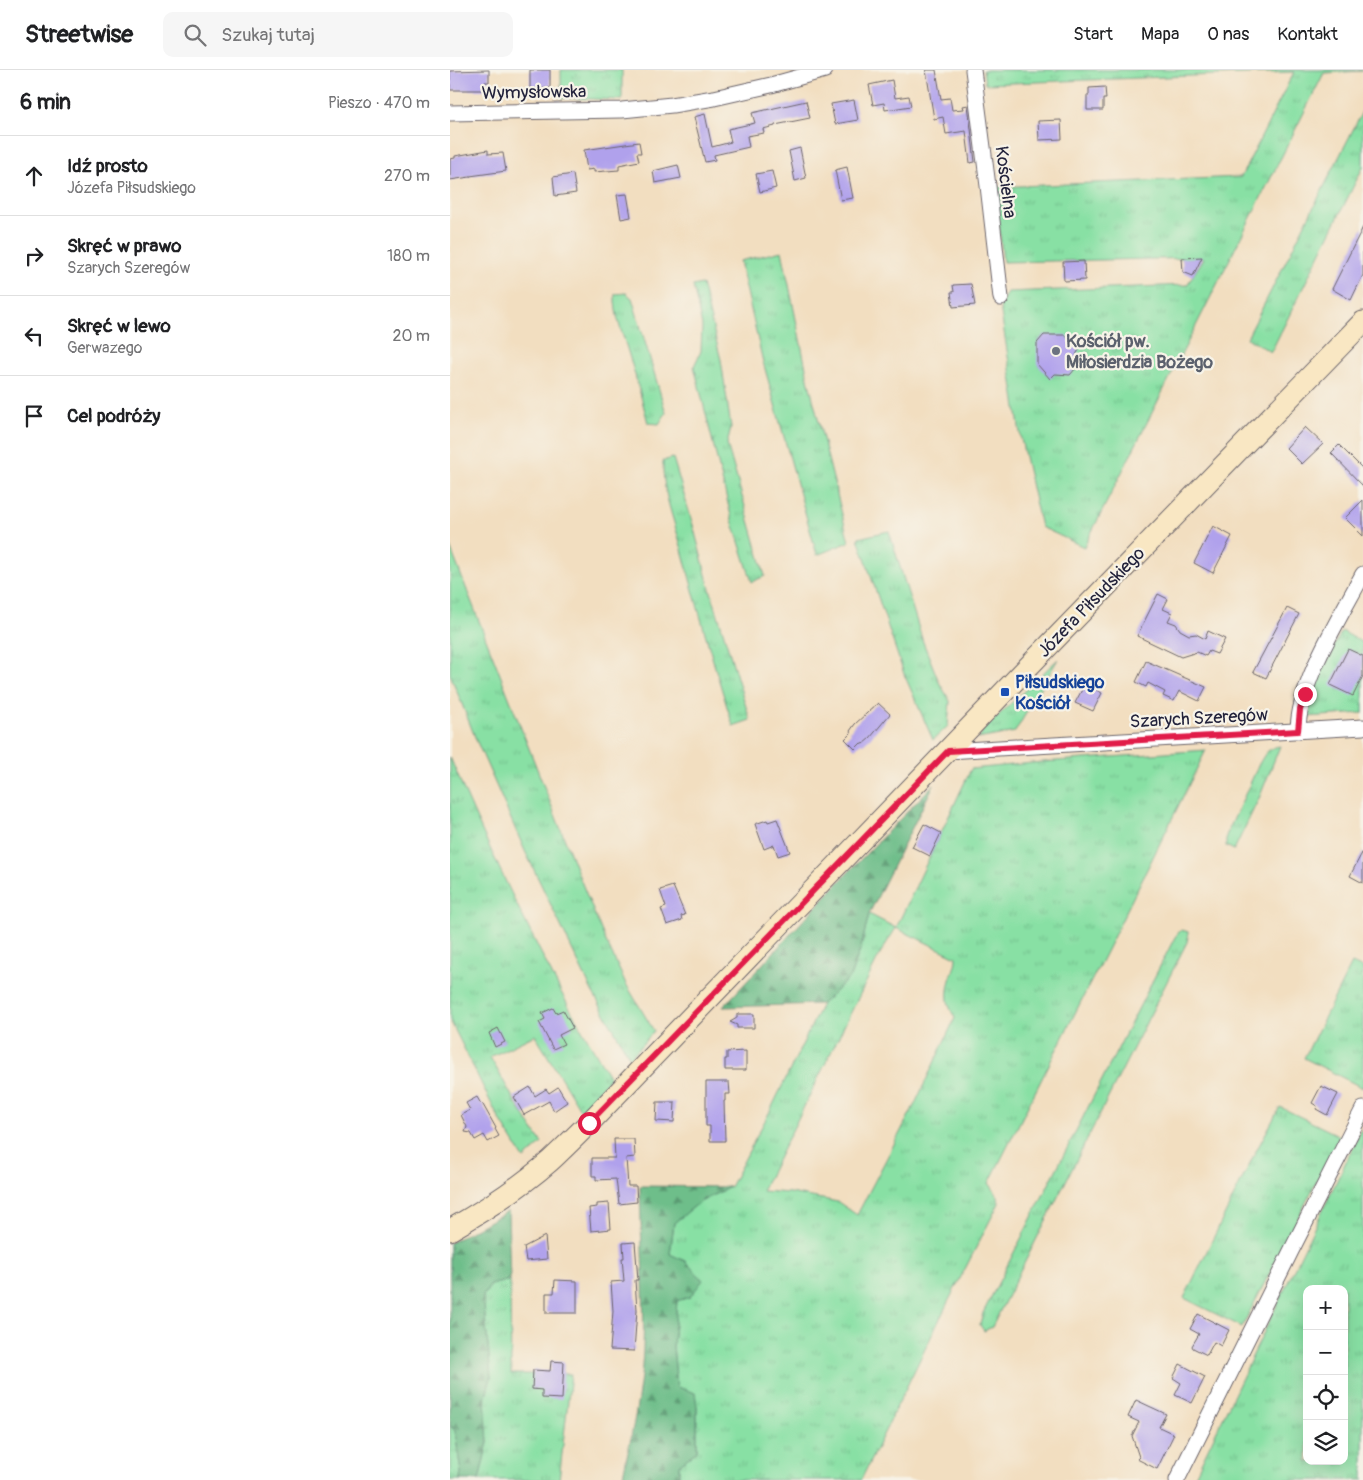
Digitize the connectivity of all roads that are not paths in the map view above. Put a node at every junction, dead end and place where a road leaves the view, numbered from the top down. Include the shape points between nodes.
1 (824, 70) edge
2 (973, 70) edge
3 (450, 113) edge
4 (1001, 298) dead end
5 (1363, 322) edge
6 (1363, 574) edge
7 (1363, 727) edge
8 (1298, 731) junction
9 (948, 751) junction
10 (1363, 1109) edge
11 (450, 1230) edge
12 (1177, 1480) edge

1 - 3 street, Wymysłowska via 771,85 672,105 622,110
2 - 4 street, Kościelna
5 - 9 street, Józefa Piłsudskiego
6 - 8 street via 1311,678 1300,710
7 - 8 street, Szarych Szeregów
8 - 9 street, Szarych Szeregów
9 - 11 street, Józefa Piłsudskiego via 549,1162 477,1215
10 - 12 street

